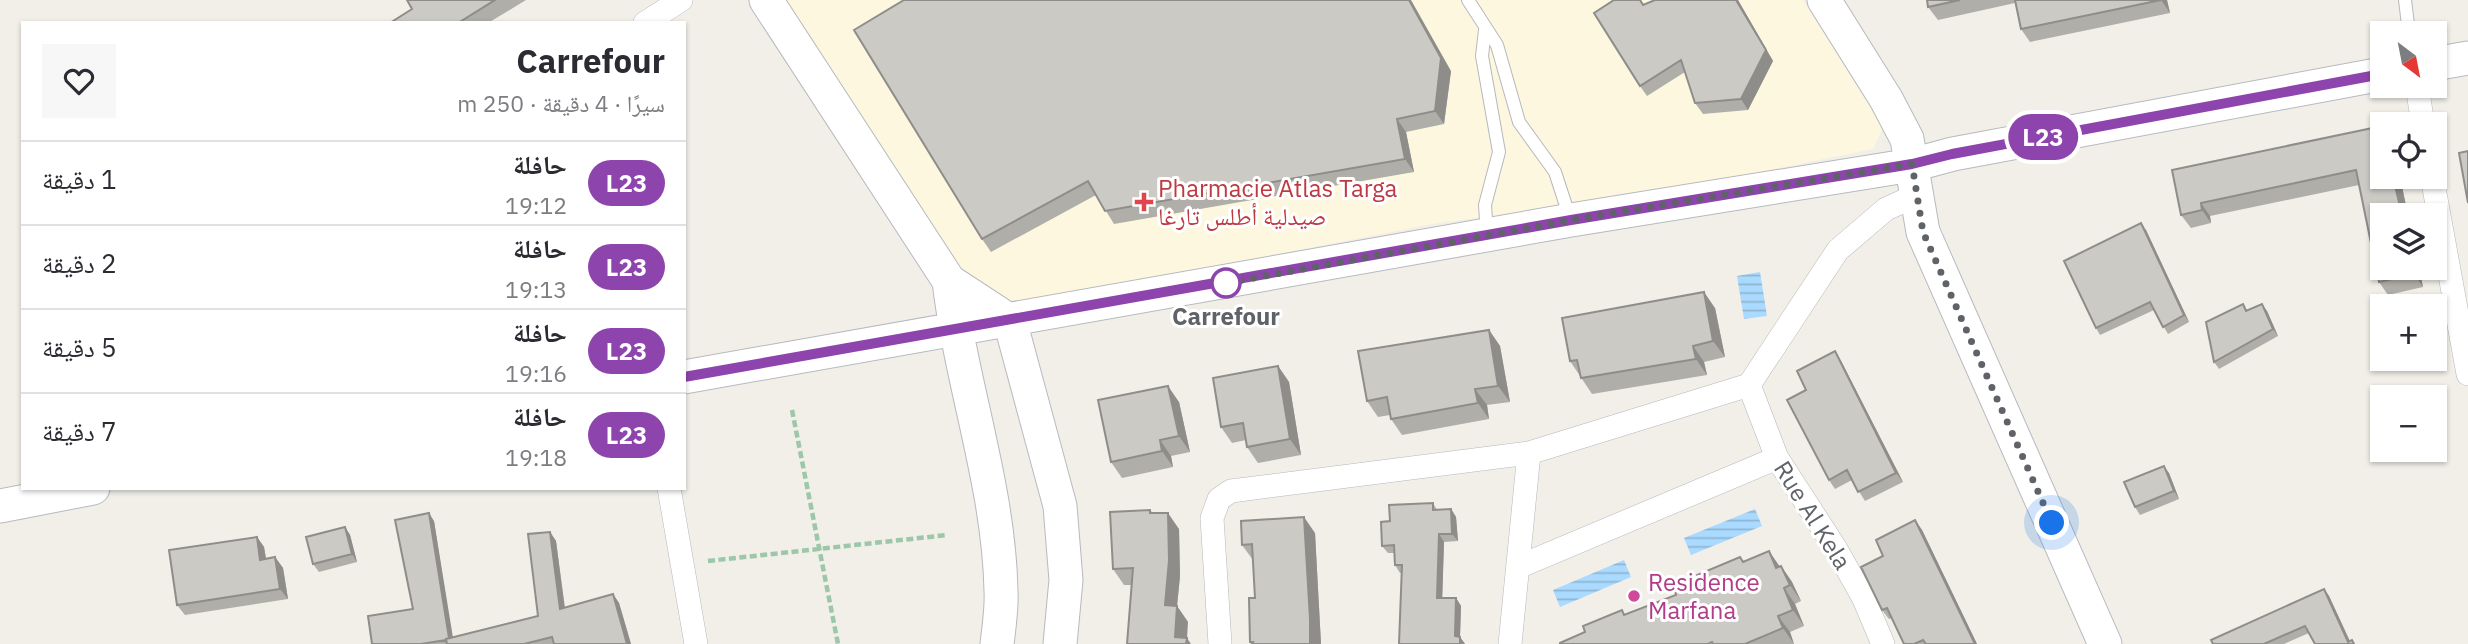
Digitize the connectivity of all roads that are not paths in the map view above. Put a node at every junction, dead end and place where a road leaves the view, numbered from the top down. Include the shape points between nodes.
1 (681, 0) edge
2 (766, 0) edge
3 (1468, 0) edge
4 (1824, 0) edge
5 (2405, 0) edge
6 (648, 21) edge
7 (2408, 21) edge
8 (1486, 30) junction
9 (2468, 58) edge
10 (2447, 62) edge
11 (1506, 72) junction
12 (2370, 76) edge
13 (1486, 77) junction
14 (1519, 122) junction
15 (1496, 127) junction
16 (1914, 180) junction
17 (2434, 189) edge
18 (1571, 220) junction
19 (1487, 237) junction
20 (948, 281) junction
21 (1010, 321) junction
22 (954, 328) junction
23 (2468, 374) edge
24 (686, 377) edge
25 (1749, 384) junction
26 (1529, 453) junction
27 (1777, 458) junction
28 (83, 490) edge
29 (670, 490) edge
30 (0, 506) edge
31 (1518, 567) junction
32 (696, 644) edge
33 (997, 644) edge
34 (1060, 644) edge
35 (1220, 644) edge
36 (1510, 644) edge
37 (1882, 644) edge
38 (2105, 644) edge

1 - 6 street
2 - 20 main road
3 - 8 lane
4 - 16 main road via 1907,139
5 - 7 lane
8 - 11 lane
8 - 13 lane via 1481,46
9 - 10 main road
11 - 13 lane
11 - 14 lane
12 - 16 main road via 1952,154
13 - 15 lane
14 - 15 lane
14 - 18 lane via 1555,172
15 - 19 lane via 1499,159 1485,205
16 - 18 main road
16 - 25 street via 1838,250
16 - 38 main road via 1923,232
17 - 23 street
18 - 19 main road
19 - 21 main road
20 - 21 main road
20 - 22 main road
21 - 22 main road
21 - 34 main road via 1060,506 1066,580
22 - 24 main road
22 - 33 main road via 993,514 1002,592
25 - 26 street
25 - 27 street, Rue Al Kela
26 - 31 street
26 - 35 street via 1231,491 1219,499 1212,518
27 - 31 street
27 - 37 street, Rue Al Kela via 1836,549
28 - 30 main road
29 - 32 street
31 - 36 street

